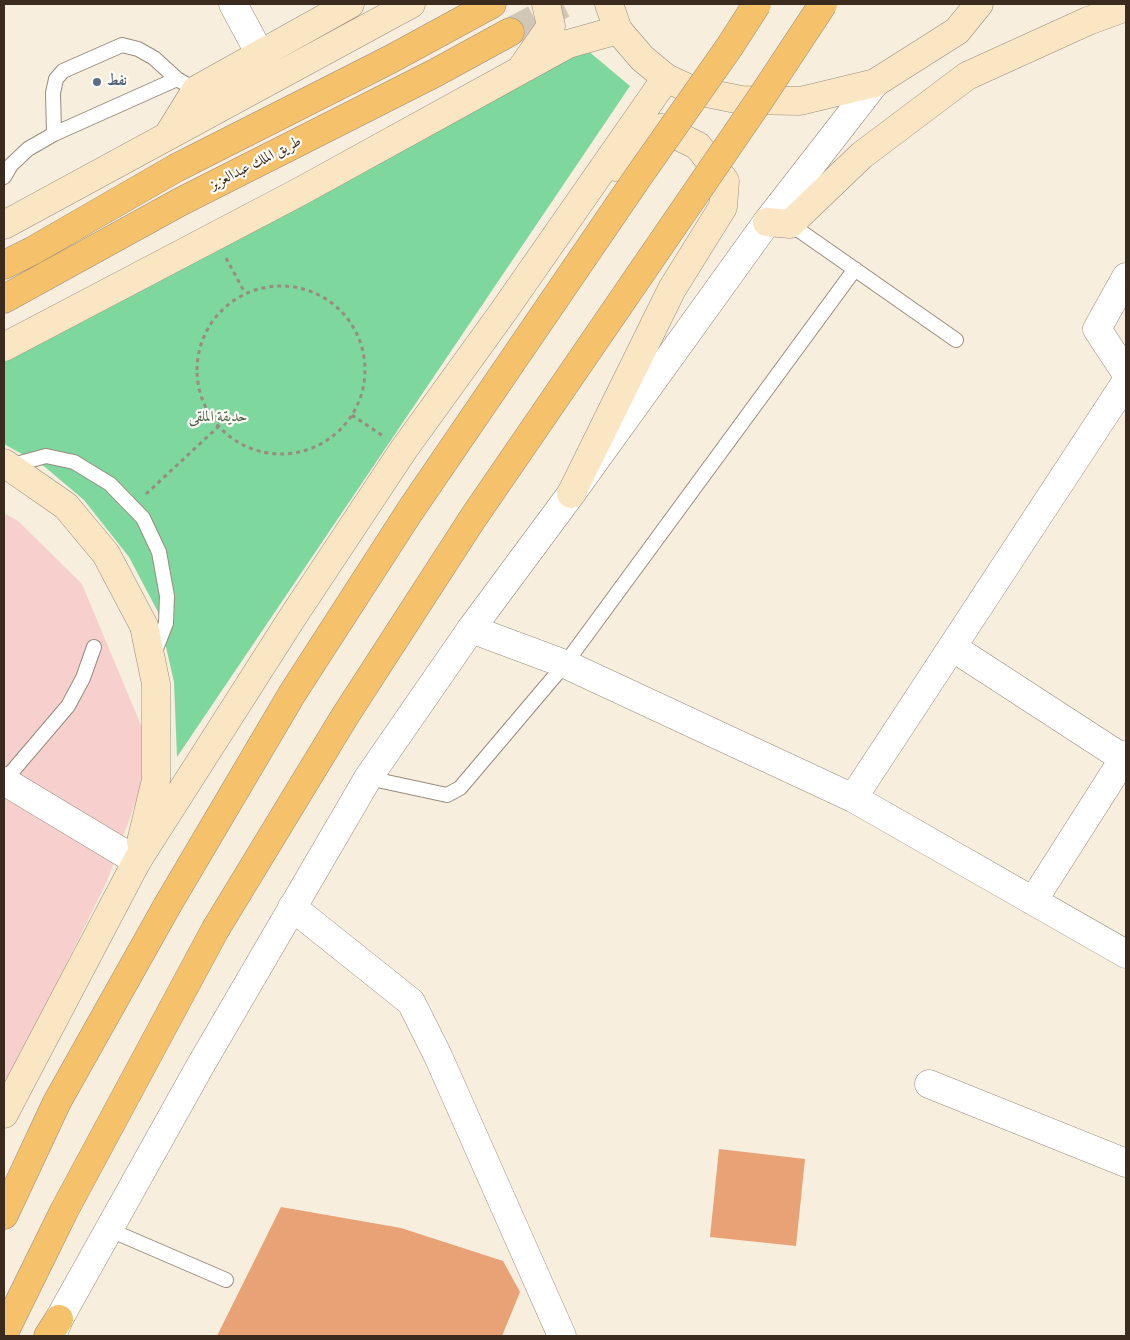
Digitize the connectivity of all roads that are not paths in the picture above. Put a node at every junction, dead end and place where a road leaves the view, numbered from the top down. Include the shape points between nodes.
1 (233, 4) edge
2 (350, 4) edge
3 (411, 4) edge
4 (492, 4) edge
5 (546, 4) edge
6 (609, 4) edge
7 (757, 4) edge
8 (823, 4) edge
9 (979, 4) edge
10 (1126, 7) edge
11 (618, 30) junction
12 (510, 32) tunnel mouth
13 (260, 54) junction
14 (520, 72) junction
15 (666, 78) junction
16 (875, 83) junction
17 (186, 84) junction
18 (54, 134) junction
19 (169, 134) junction
20 (4, 177) edge
21 (779, 223) junction
22 (4, 225) edge
23 (4, 265) edge
24 (855, 269) junction
25 (1126, 277) edge
26 (4, 299) edge
27 (503, 312) junction
28 (956, 340) dead end
29 (4, 347) edge
30 (1126, 373) edge
31 (1126, 382) edge
32 (6, 464) edge
33 (571, 494) junction
34 (471, 629) junction
35 (94, 647) dead end
36 (952, 647) junction
37 (151, 660) junction
38 (564, 664) junction
39 (1126, 758) edge
40 (368, 778) junction
41 (4, 781) edge
42 (853, 798) junction
43 (137, 861) junction
44 (1033, 901) junction
45 (292, 907) junction
46 (1126, 954) edge
47 (29, 1064) junction
48 (929, 1084) dead end
49 (4, 1096) edge
50 (4, 1114) edge
51 (1126, 1163) edge
52 (4, 1215) edge
53 (110, 1230) junction
54 (226, 1280) dead end
55 (53, 1331) edge
56 (4, 1334) edge
57 (562, 1336) edge

1 - 13 street
2 - 13 main road
3 - 19 main road
4 - 23 main road via 176,168
5 - 14 main road via 551,26
6 - 11 main road
7 - 52 main road, bridge via 410,511 292,694 167,906 57,1102
8 - 56 main road, bridge via 473,518 345,716 215,930 64,1212
9 - 16 main road via 956,31
10 - 21 main road via 967,76
11 - 14 main road via 568,44
11 - 15 main road via 642,58
12 - 26 main road, طريق الملك عبدالعزيز via 180,202
13 - 17 main road
14 - 29 main road
15 - 16 main road via 692,90 740,100 800,101
15 - 27 main road
16 - 21 street
17 - 18 lane
17 - 18 lane via 154,58 122,45 63,71 56,79 52,93
17 - 19 main road
18 - 20 lane via 28,150 11,165
19 - 22 main road
21 - 24 lane
21 - 33 street
24 - 28 lane
24 - 38 lane
25 - 30 street via 1097,329
27 - 33 main road via 618,165 662,128 698,146 725,181 723,207 672,288
27 - 43 main road via 404,449
31 - 36 street
32 - 37 main road via 66,506 106,554 144,626
32 - 37 lane via 46,456 74,462 110,484 143,518 159,552 167,596 166,623
33 - 34 street
34 - 38 street
34 - 40 street
35 - 41 lane via 68,706
36 - 39 street
36 - 42 street
37 - 43 main road via 156,684 156,780
38 - 40 lane via 460,788 447,795
38 - 42 street
39 - 44 street
40 - 45 street
41 - 43 street
42 - 44 street
43 - 47 main road
44 - 46 street
45 - 53 street
45 - 57 street via 411,1002
47 - 49 street
47 - 50 main road
48 - 51 street
53 - 54 lane
53 - 55 street

